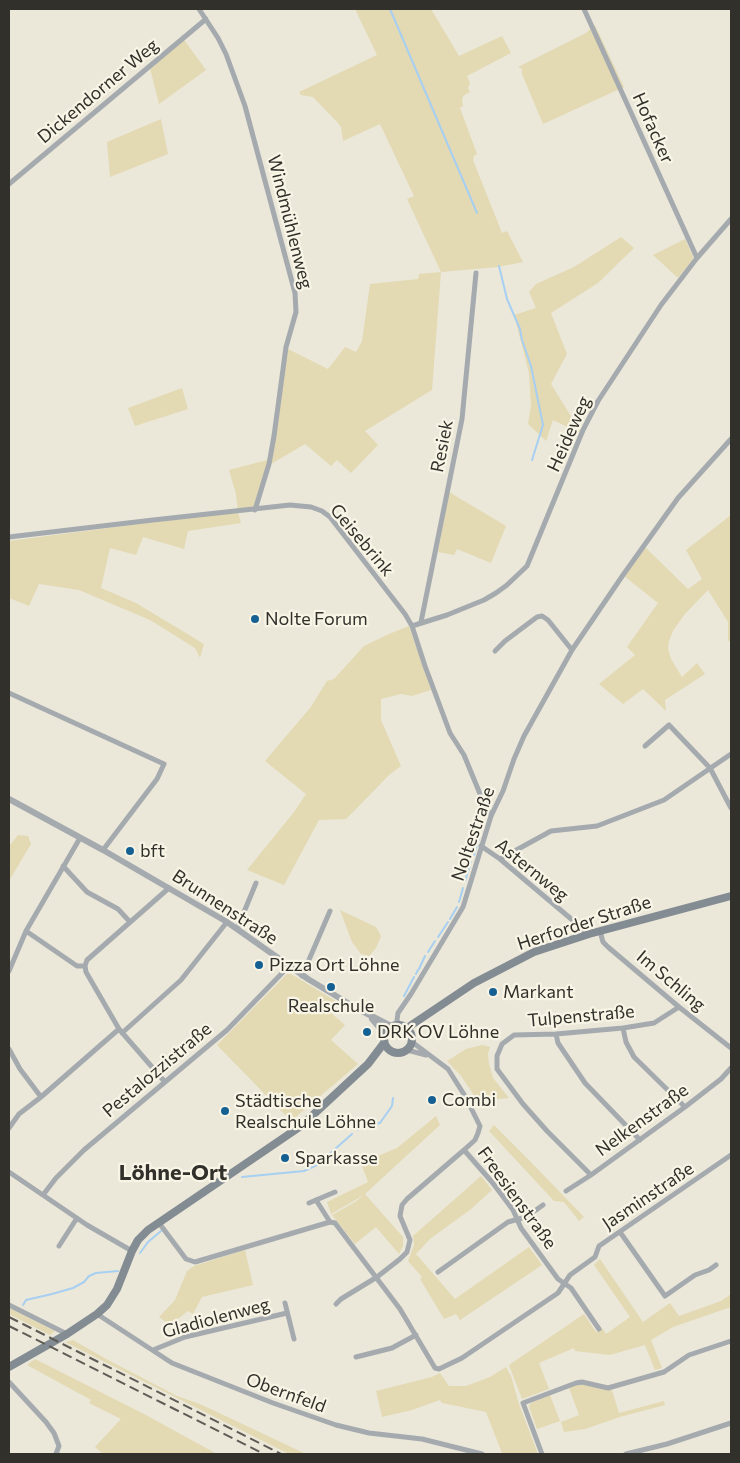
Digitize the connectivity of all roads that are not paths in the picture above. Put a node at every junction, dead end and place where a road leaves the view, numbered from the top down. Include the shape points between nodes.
1 (199, 9) edge
2 (584, 9) edge
3 (206, 19) junction
4 (9, 184) edge
5 (731, 219) edge
6 (697, 258) junction
7 (476, 273) dead end
8 (731, 439) edge
9 (255, 510) junction
10 (9, 537) edge
11 (421, 622) junction
12 (412, 626) junction
13 (572, 650) junction
14 (495, 651) dead end
15 (9, 693) edge
16 (645, 746) dead end
17 (731, 754) edge
18 (710, 768) junction
19 (9, 799) edge
20 (731, 808) edge
21 (491, 816) junction
22 (80, 838) junction
23 (481, 846) junction
24 (103, 850) junction
25 (500, 859) junction
26 (63, 866) junction
27 (256, 883) dead end
28 (169, 888) junction
29 (731, 896) edge
30 (330, 911) dead end
31 (130, 922) junction
32 (227, 922) junction
33 (238, 929) junction
34 (26, 931) junction
35 (600, 931) junction
36 (589, 934) junction
37 (85, 966) junction
38 (288, 966) junction
39 (9, 971) edge
40 (302, 976) junction
41 (679, 1007) junction
42 (370, 1016) junction
43 (395, 1025) junction
44 (623, 1028) junction
45 (120, 1030) junction
46 (384, 1034) junction
47 (556, 1034) junction
48 (410, 1035) junction
49 (384, 1043) junction
50 (731, 1048) edge
51 (9, 1049) edge
52 (407, 1050) junction
53 (390, 1051) junction
54 (429, 1056) junction
55 (370, 1061) junction
56 (731, 1068) edge
57 (165, 1082) junction
58 (41, 1097) junction
59 (685, 1107) junction
60 (9, 1128) edge
61 (640, 1140) junction
62 (464, 1150) junction
63 (731, 1156) edge
64 (9, 1172) edge
65 (591, 1175) junction
66 (566, 1191) dead end
67 (335, 1192) dead end
68 (43, 1195) junction
69 (316, 1200) junction
70 (309, 1203) dead end
71 (543, 1205) dead end
72 (77, 1218) junction
73 (516, 1220) junction
74 (159, 1223) junction
75 (333, 1223) junction
76 (620, 1232) junction
77 (59, 1246) dead end
78 (132, 1251) junction
79 (716, 1265) dead end
80 (438, 1272) dead end
81 (377, 1277) junction
82 (564, 1283) junction
83 (285, 1303) dead end
84 (336, 1304) dead end
85 (9, 1305) edge
86 (288, 1313) junction
87 (97, 1314) junction
88 (599, 1329) dead end
89 (67, 1334) junction
90 (416, 1335) junction
91 (294, 1339) dead end
92 (731, 1342) edge
93 (152, 1350) junction
94 (356, 1357) dead end
95 (9, 1367) edge
96 (9, 1382) edge
97 (731, 1423) edge
98 (56, 1454) edge
99 (482, 1454) edge
100 (542, 1454) edge
101 (626, 1454) edge

1 - 3 street, Windmühlenweg
2 - 6 street, Hofacker
3 - 4 street, Dickendorner Weg
3 - 9 street, Windmühlenweg via 226,54 245,106 295,294 296,312 286,347 269,464
5 - 6 street, Heideweg
6 - 11 street, Heideweg via 661,305 598,401 527,566 484,600
7 - 11 street, Resiek via 462,419
8 - 13 street, Noltestraße via 678,498
9 - 10 street, Geisebrink
9 - 12 street, Geisebrink via 290,505 322,511 330,517
11 - 12 street, Heideweg
12 - 21 street, Geisebrink via 450,733 464,755
13 - 14 street via 542,616 505,640
13 - 21 street, Noltestraße via 524,736
15 - 24 street via 164,764 157,779
16 - 18 street via 669,724
17 - 18 street
18 - 20 street
18 - 25 street via 664,800 597,826 551,831
19 - 22 street, Brunnenstraße
21 - 23 street, Noltestraße
22 - 24 street, Brunnenstraße
22 - 26 street
23 - 25 street, Asternweg
23 - 43 street, Noltestraße via 459,914 400,1010
24 - 28 street, Brunnenstraße
25 - 36 street, Asternweg
26 - 31 street via 87,892 118,909
26 - 34 street
27 - 33 street
28 - 31 street
28 - 32 street, Brunnenstraße
29 - 35 main road, Herforder Straße
30 - 40 street
31 - 37 street via 87,960
32 - 33 street, Brunnenstraße
32 - 45 street via 180,980
33 - 38 street, Brunnenstraße
34 - 37 street via 77,966
34 - 39 street
35 - 36 main road, Herforder Straße
35 - 41 street, Im Schling via 608,947
36 - 48 main road, Herforder Straße via 534,952 474,983 429,1014
37 - 45 street
38 - 40 street, Brunnenstraße
38 - 57 street, Pestalozzistraße via 227,1030
40 - 42 street, Brunnenstraße
41 - 44 street, Tulpenstraße via 654,1023
41 - 50 street, Im Schling
42 - 43 street, Brunnenstraße
42 - 46 street, Brunnenstraße
43 - 46 main road
43 - 48 main road
44 - 47 street, Tulpenstraße
44 - 59 street via 634,1057
45 - 57 street
45 - 58 street
46 - 49 main road
47 - 61 street via 584,1083
47 - 65 street, Tulpenstraße via 514,1035 502,1044 497,1056 497,1069 523,1104
48 - 52 main road
48 - 54 street, Freesienstraße
49 - 53 main road
49 - 55 main road
51 - 58 street
52 - 53 main road via 401,1053
52 - 54 street, Freesienstraße
53 - 55 main road
54 - 62 street, Freesienstraße via 448,1070 480,1126 475,1140
55 - 74 main road via 301,1126
56 - 59 street, Nelkenstraße
57 - 68 street, Pestalozzistraße via 84,1150
58 - 60 street via 19,1114
59 - 61 street, Nelkenstraße
61 - 65 street, Nelkenstraße
62 - 73 street, Freesienstraße via 513,1210
62 - 81 street via 402,1206 400,1216 408,1232 409,1247 400,1259
63 - 76 street, Jasminstraße
64 - 68 street
65 - 66 street, Nelkenstraße
67 - 69 street
68 - 72 street
69 - 70 street
69 - 75 street, Jasminstraße
71 - 73 street
72 - 77 street
72 - 78 street
73 - 80 street via 508,1222
73 - 82 street, Freesienstraße
74 - 75 street via 186,1259 195,1262
74 - 78 main road via 138,1240
75 - 81 street, Jasminstraße
76 - 79 street via 665,1296
76 - 82 street, Jasminstraße via 599,1246 595,1257
78 - 87 main road via 117,1289
81 - 84 street
81 - 90 street, Jasminstraße
82 - 88 street via 571,1288
82 - 90 street, Jasminstraße via 558,1293 462,1358 439,1369 435,1368
83 - 86 street, Gladiolenweg
85 - 89 street
86 - 91 street, Gladiolenweg
86 - 93 street, Gladiolenweg via 185,1337
87 - 89 main road
87 - 93 street, Obernfeld
89 - 95 main road
90 - 94 street via 392,1348
92 - 100 street via 689,1355 664,1372 608,1388 576,1383 523,1403
93 - 99 street, Obernfeld via 172,1363 222,1384 336,1425 369,1434 422,1439
96 - 98 street via 54,1433 59,1446
97 - 101 street

